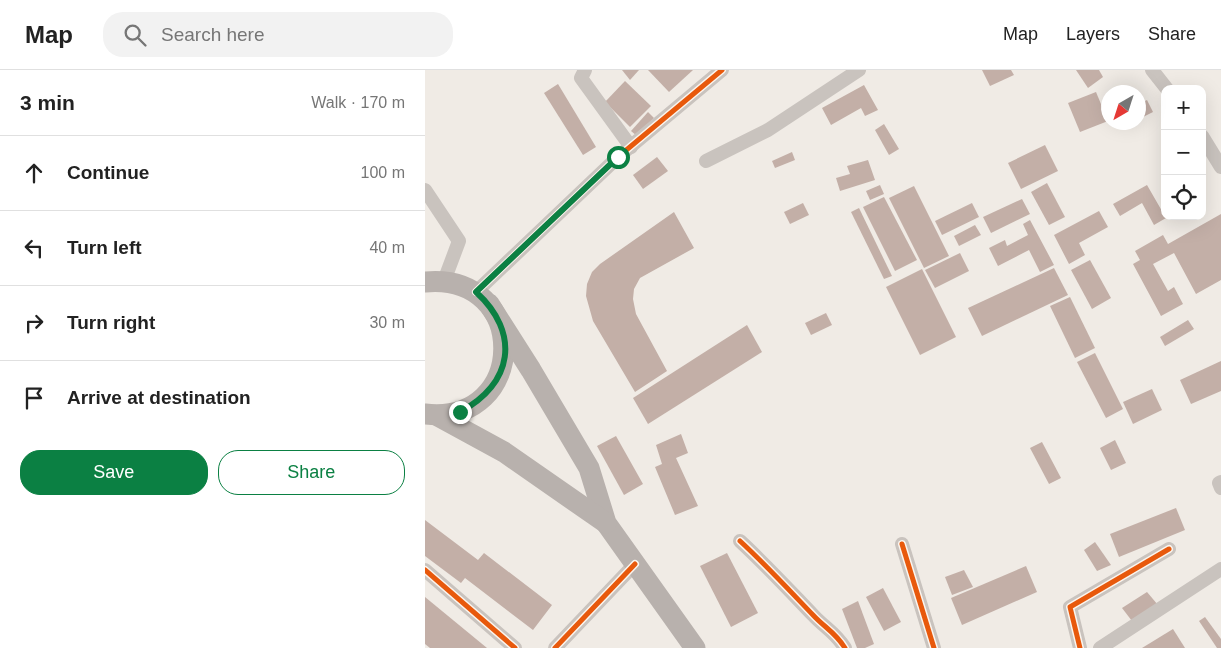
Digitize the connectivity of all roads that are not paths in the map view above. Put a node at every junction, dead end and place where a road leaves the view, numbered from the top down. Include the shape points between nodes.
1 (585, 70) edge
2 (722, 70) edge
3 (859, 70) edge
4 (1152, 70) edge
5 (1164, 85) edge
6 (1206, 143) edge
7 (631, 146) junction
8 (706, 160) dead end
9 (1221, 167) edge
10 (425, 190) edge
11 (435, 281) edge
12 (482, 298) junction
13 (431, 415) edge
14 (1221, 482) edge
15 (1221, 488) edge
16 (606, 523) junction
17 (740, 542) dead end
18 (902, 544) dead end
19 (1169, 550) dead end
20 (635, 564) junction
21 (1221, 569) edge
22 (425, 570) edge
23 (515, 648) edge
24 (555, 648) edge
25 (695, 648) edge
26 (845, 648) edge
27 (934, 648) edge
28 (1080, 648) edge
29 (1100, 648) edge

1 - 7 street via 581,78
2 - 7 street
3 - 8 street via 768,130
4 - 5 street
6 - 9 street
7 - 12 street
10 - 11 street via 459,241
11 - 12 main road via 461,284
12 - 13 main road via 502,330 505,344 503,366 494,386 479,402 460,412
12 - 16 main road via 531,370 589,468
13 - 16 main road via 504,452
14 - 15 street
16 - 20 main road
17 - 26 street via 815,618 836,634
18 - 27 street
19 - 28 street via 1070,607
20 - 24 street
20 - 25 main road
21 - 29 street
22 - 23 street

